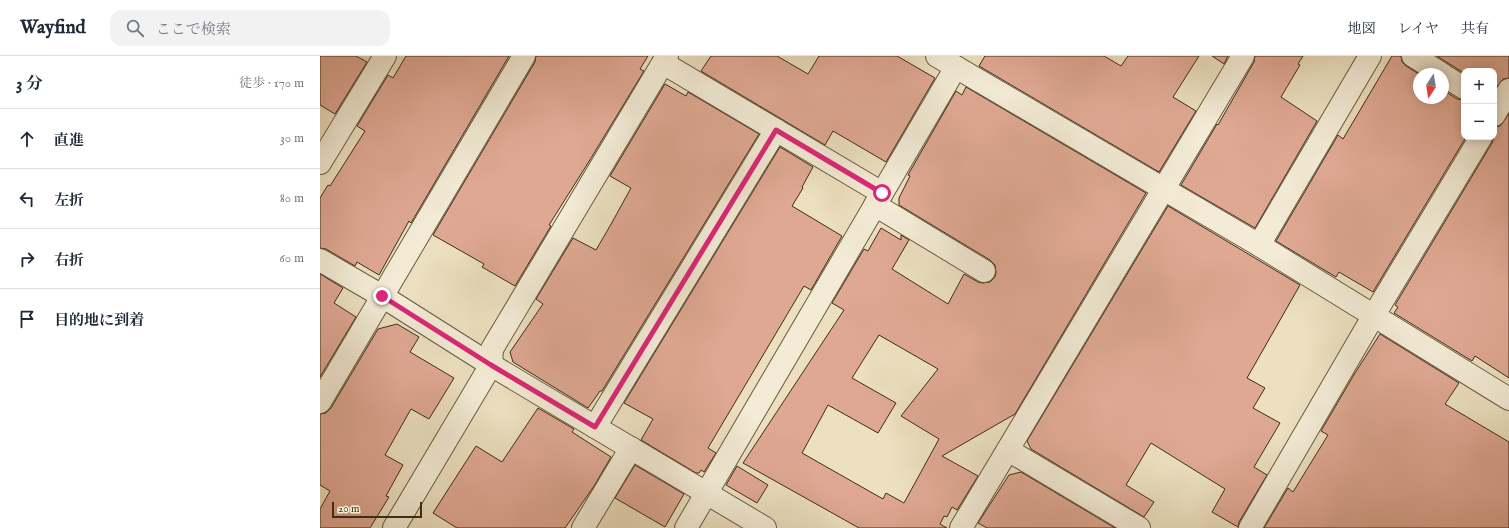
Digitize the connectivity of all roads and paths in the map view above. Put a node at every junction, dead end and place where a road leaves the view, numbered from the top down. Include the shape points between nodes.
1 (385, 56) edge
2 (524, 56) edge
3 (1243, 56) edge
4 (1370, 56) edge
5 (1413, 56) edge
6 (665, 60) edge
7 (954, 62) edge
8 (1432, 68) edge
9 (1449, 78) edge
10 (1461, 86) edge
11 (776, 130) junction
12 (1479, 140) edge
13 (320, 163) edge
14 (1165, 189) junction
15 (878, 199) junction
16 (1259, 245) junction
17 (320, 260) edge
18 (984, 271) dead end
19 (382, 296) junction
20 (1374, 315) junction
21 (491, 365) junction
22 (1509, 399) edge
23 (320, 402) edge
24 (595, 427) junction
25 (631, 448) junction
26 (1008, 450) junction
27 (707, 494) junction
28 (394, 528) edge
29 (583, 528) edge
30 (686, 528) edge
31 (765, 528) edge
32 (962, 528) edge
33 (1139, 528) edge
34 (1250, 528) edge

1 - 13 street
2 - 19 street
3 - 14 street
4 - 16 street
5 - 8 street
6 - 11 street
6 - 21 street via 492,349
7 - 14 street
7 - 15 street
9 - 10 street
11 - 15 street
11 - 24 street
12 - 20 street
14 - 16 street
14 - 26 street
15 - 18 street
15 - 27 street
16 - 20 street
17 - 19 street
19 - 21 street
19 - 23 street
20 - 22 street
20 - 34 street
21 - 24 street
21 - 28 street
24 - 25 street
25 - 27 street
25 - 29 street
26 - 32 street
26 - 33 street
27 - 30 street
27 - 31 street

